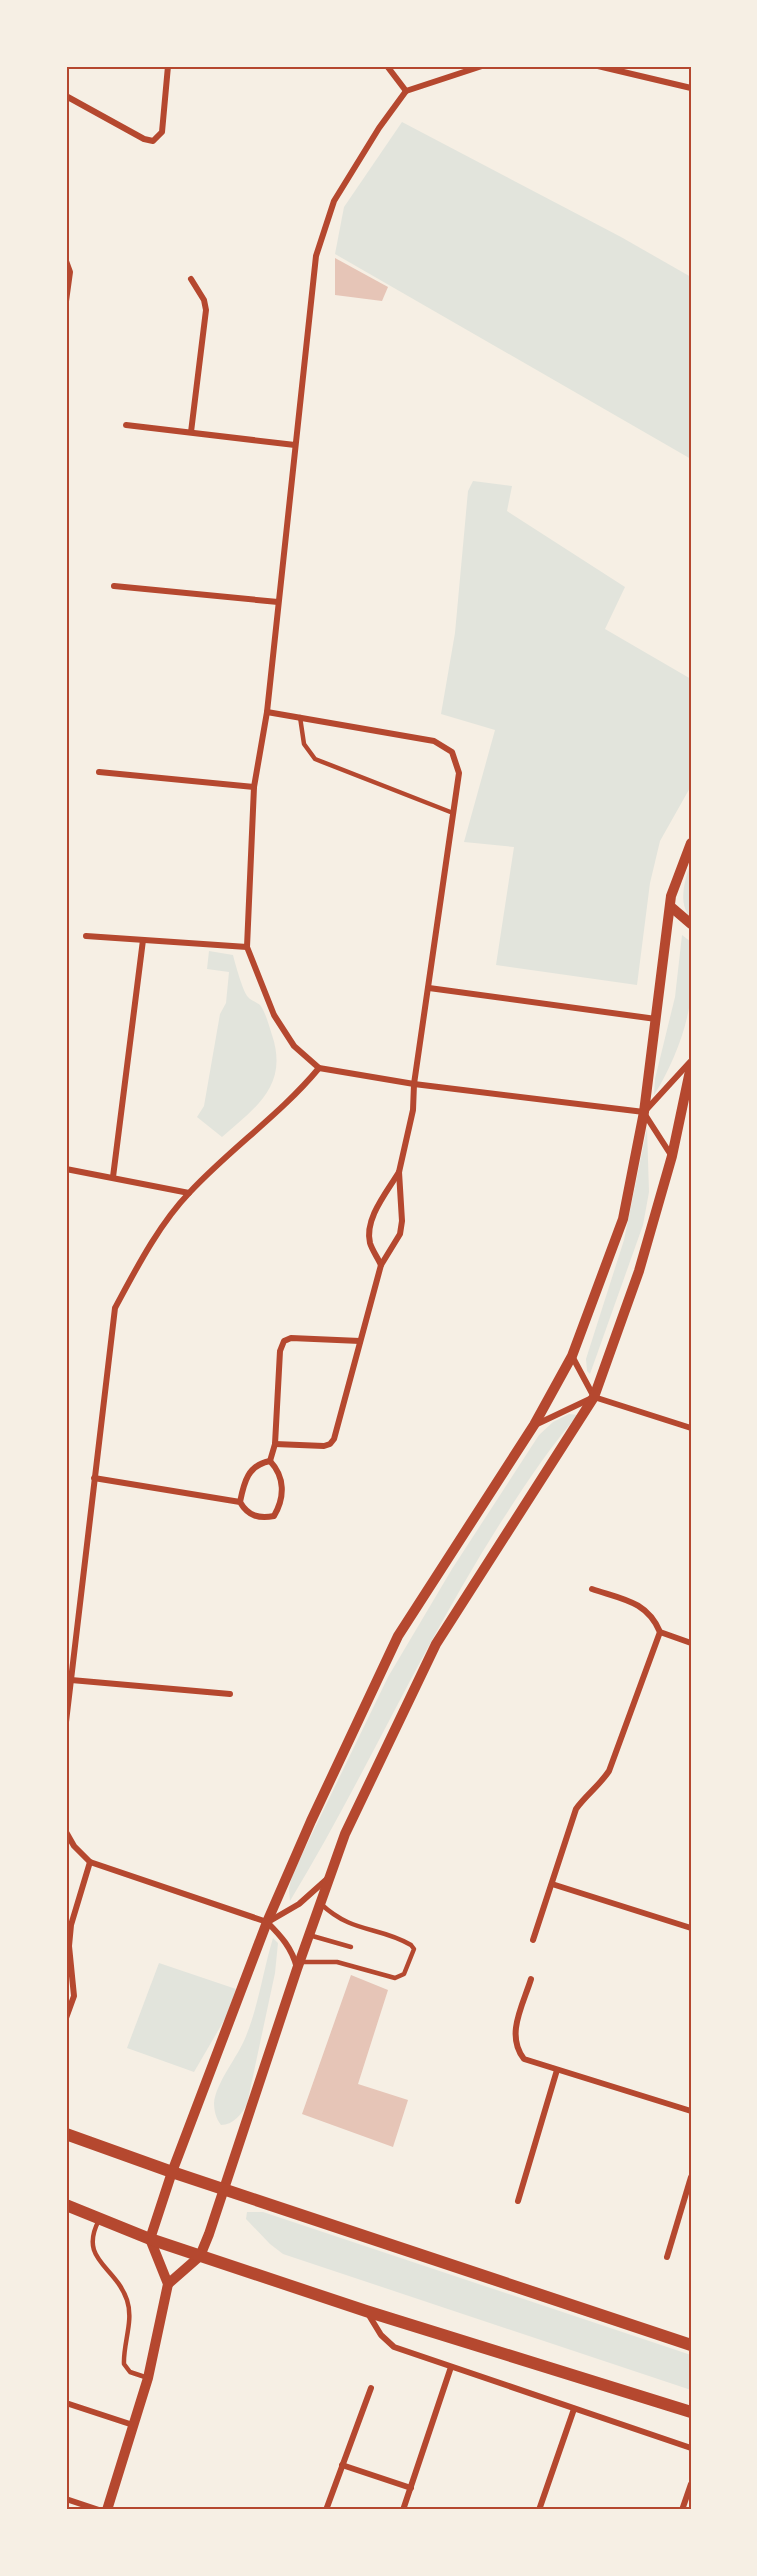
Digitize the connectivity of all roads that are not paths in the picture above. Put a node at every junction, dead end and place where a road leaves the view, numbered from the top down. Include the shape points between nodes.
1 (168, 66) edge
2 (387, 66) edge
3 (482, 66) edge
4 (598, 66) edge
5 (691, 88) edge
6 (406, 91) junction
7 (66, 96) edge
8 (66, 261) edge
9 (191, 279) dead end
10 (66, 301) edge
11 (126, 425) dead end
12 (191, 432) junction
13 (295, 445) junction
14 (114, 586) dead end
15 (278, 602) junction
16 (267, 711) junction
17 (300, 717) junction
18 (99, 772) dead end
19 (254, 788) junction
20 (453, 813) junction
21 (691, 843) edge
22 (670, 906) junction
23 (691, 924) edge
24 (86, 936) dead end
25 (143, 940) junction
26 (247, 947) junction
27 (429, 988) junction
28 (656, 1019) junction
29 (691, 1061) edge
30 (691, 1066) edge
31 (319, 1068) junction
32 (414, 1084) junction
33 (644, 1113) junction
34 (672, 1156) junction
35 (66, 1169) edge
36 (399, 1172) junction
37 (113, 1177) junction
38 (189, 1193) junction
39 (381, 1265) junction
40 (360, 1341) junction
41 (572, 1356) junction
42 (594, 1397) junction
43 (534, 1425) junction
44 (691, 1428) edge
45 (275, 1444) junction
46 (270, 1461) junction
47 (94, 1478) junction
48 (240, 1502) junction
49 (592, 1589) dead end
50 (660, 1632) junction
51 (691, 1643) edge
52 (71, 1680) junction
53 (230, 1694) dead end
54 (66, 1722) edge
55 (66, 1832) edge
56 (90, 1862) junction
57 (330, 1877) junction
58 (552, 1884) junction
59 (321, 1904) junction
60 (267, 1922) junction
61 (691, 1928) edge
62 (309, 1935) junction
63 (533, 1940) dead end
64 (351, 1947) dead end
65 (298, 1965) junction
66 (531, 1979) dead end
67 (66, 1993) edge
68 (74, 1996) junction
69 (66, 2018) edge
70 (557, 2070) junction
71 (691, 2111) edge
72 (66, 2134) edge
73 (172, 2172) junction
74 (691, 2177) edge
75 (225, 2190) junction
76 (688, 2196) edge
77 (518, 2201) dead end
78 (66, 2205) edge
79 (100, 2218) junction
80 (150, 2239) junction
81 (200, 2256) junction
82 (667, 2257) dead end
83 (168, 2284) junction
84 (366, 2312) junction
85 (691, 2345) edge
86 (451, 2367) junction
87 (148, 2378) junction
88 (371, 2388) dead end
89 (66, 2403) edge
90 (574, 2409) junction
91 (691, 2412) edge
92 (133, 2426) junction
93 (691, 2448) edge
94 (342, 2465) junction
95 (691, 2484) edge
96 (411, 2488) junction
97 (66, 2499) edge
98 (99, 2510) edge
99 (107, 2510) edge
100 (326, 2510) edge
101 (403, 2510) edge
102 (539, 2510) edge
103 (682, 2510) edge

1 - 7 street via 162,132 153,141
2 - 6 street
3 - 6 street
4 - 5 street
6 - 13 street via 334,201 316,256
8 - 10 street via 70,272
9 - 12 street via 206,310
11 - 12 street
12 - 13 street
13 - 15 street
14 - 15 street
15 - 16 street
16 - 17 street
16 - 19 street
17 - 20 lane via 304,744 315,759
17 - 20 street via 434,741 452,752 459,773
18 - 19 street
19 - 26 street
20 - 27 street
21 - 22 street via 670,896
22 - 23 street
22 - 28 street
24 - 25 street
25 - 26 street
25 - 37 street
26 - 31 street via 274,1015 294,1046
27 - 28 street
27 - 32 street
28 - 33 street
29 - 33 street
30 - 34 street
31 - 32 street
31 - 38 street
32 - 33 street
32 - 36 street
33 - 34 street
33 - 41 street via 623,1219
34 - 42 street via 639,1271
35 - 37 street
36 - 39 street via 400,1234
36 - 39 street via 373,1216 370,1230 370,1243
37 - 38 street
38 - 47 street via 143,1256 115,1308
39 - 40 street
40 - 45 street via 330,1444
40 - 45 street via 284,1341 280,1351
41 - 42 street
41 - 43 street
42 - 43 street
42 - 44 street
42 - 57 street via 436,1644 345,1834
43 - 60 street via 398,1636
45 - 46 street
46 - 48 street via 258,1463 249,1473
46 - 48 street via 282,1480 280,1506 274,1516 254,1516
47 - 48 street
47 - 52 street
49 - 50 street via 642,1606
50 - 51 street
50 - 58 street via 609,1771 576,1809
52 - 53 street
52 - 54 street
55 - 56 street
56 - 60 street
56 - 68 street via 71,1925
57 - 59 street
57 - 60 street via 299,1904
58 - 61 street
58 - 63 street
59 - 62 street
59 - 65 lane via 349,1924 408,1943 414,1949 411,1957 404,1974 395,1978 337,1962
60 - 65 street
60 - 73 street
62 - 64 lane
62 - 65 street
65 - 75 street
66 - 70 street via 513,2035 516,2050 524,2059
67 - 68 street
68 - 69 street
70 - 71 street
70 - 77 street
72 - 73 main road
73 - 75 main road
73 - 80 street
74 - 76 street
75 - 81 street
75 - 85 main road
76 - 82 street
78 - 79 main road
79 - 80 main road
79 - 87 lane via 91,2235 92,2246 127,2301 129,2325 124,2364 130,2372
80 - 81 main road
80 - 83 street
81 - 83 street
81 - 84 main road
83 - 87 street
84 - 86 street via 393,2347
84 - 91 main road
86 - 90 street
86 - 96 street
87 - 92 street
88 - 94 street
89 - 92 street
90 - 93 street
90 - 102 street
92 - 99 street
94 - 96 street
94 - 100 street
95 - 103 street
96 - 101 street
97 - 98 street

